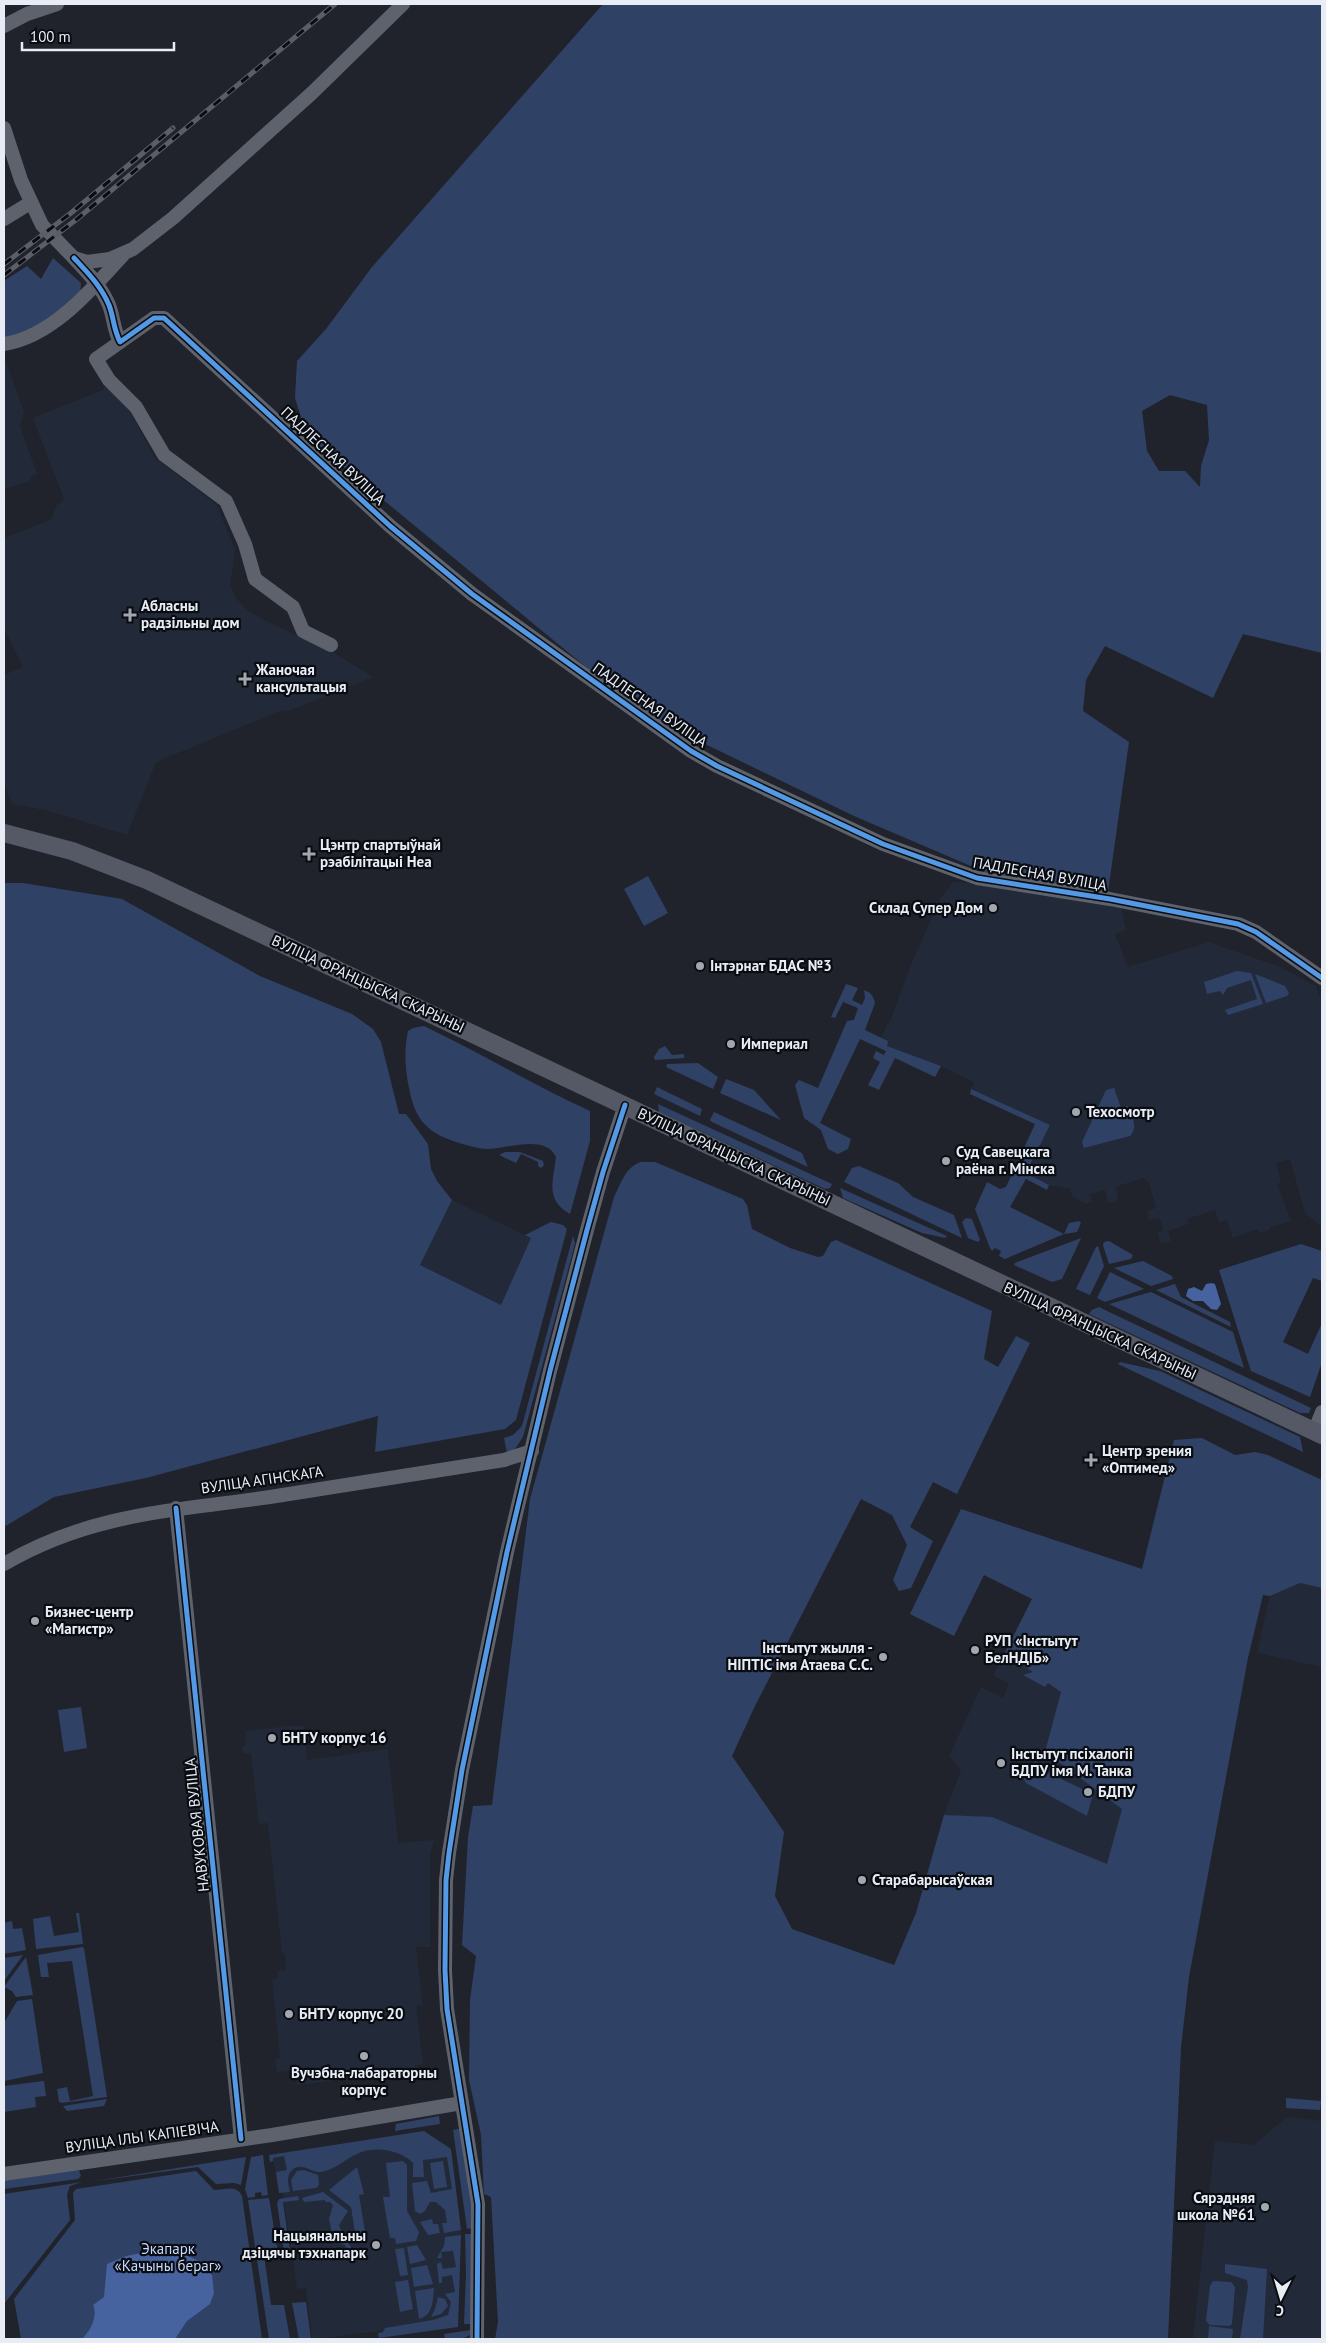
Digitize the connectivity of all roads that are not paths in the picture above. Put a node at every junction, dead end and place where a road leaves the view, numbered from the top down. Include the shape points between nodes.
1 (57, 4) edge
2 (403, 4) edge
3 (23, 9) edge
4 (4, 26) edge
5 (4, 128) edge
6 (30, 203) junction
7 (4, 219) edge
8 (123, 255) junction
9 (74, 258) junction
10 (98, 283) junction
11 (120, 342) junction
12 (4, 344) edge
13 (331, 645) dead end
14 (4, 834) edge
15 (1322, 978) edge
16 (625, 1105) junction
17 (1322, 1412) edge
18 (1318, 1434) edge
19 (532, 1451) junction
20 (176, 1508) junction
21 (4, 1564) edge
22 (462, 2103) junction
23 (241, 2139) junction
24 (4, 2174) edge
25 (477, 2339) edge

1 - 3 street
2 - 8 street via 251,148 155,234
3 - 4 street
5 - 6 street
6 - 7 street
6 - 9 street via 42,225
8 - 9 street via 87,262
8 - 10 street
9 - 10 street
10 - 11 street via 109,305
10 - 12 street via 61,316 29,336
11 - 13 street, ПАДЛЕСНАЯ ВУЛІЦА via 96,359 109,380 136,407 164,455 226,502 245,544 255,579 293,607 303,631
11 - 15 street, ПАДЛЕСНАЯ ВУЛІЦА via 154,318 164,318 390,526 472,594 691,751 717,766 883,844 977,878 1238,924 1256,932
14 - 16 main road, ВУЛІЦА ФРАНЦЫСКА СКАРЫНЫ via 72,851 136,875
16 - 18 main road, ВУЛІЦА ФРАНЦЫСКА СКАРЫНЫ
16 - 19 street via 598,1188
17 - 18 street
19 - 20 street, ВУЛІЦА АГІНСКАГА via 504,1460
19 - 22 street via 476,1698 446,1880 447,2009
20 - 21 street, ВУЛІЦА АГІНСКАГА via 79,1529
20 - 23 street, НАВУКОВАЯ ВУЛІЦА
22 - 23 street, ВУЛІЦА ІЛЬІ КАПІЕВІЧА
22 - 25 street via 478,2204
23 - 24 street, ВУЛІЦА ІЛЬІ КАПІЕВІЧА

